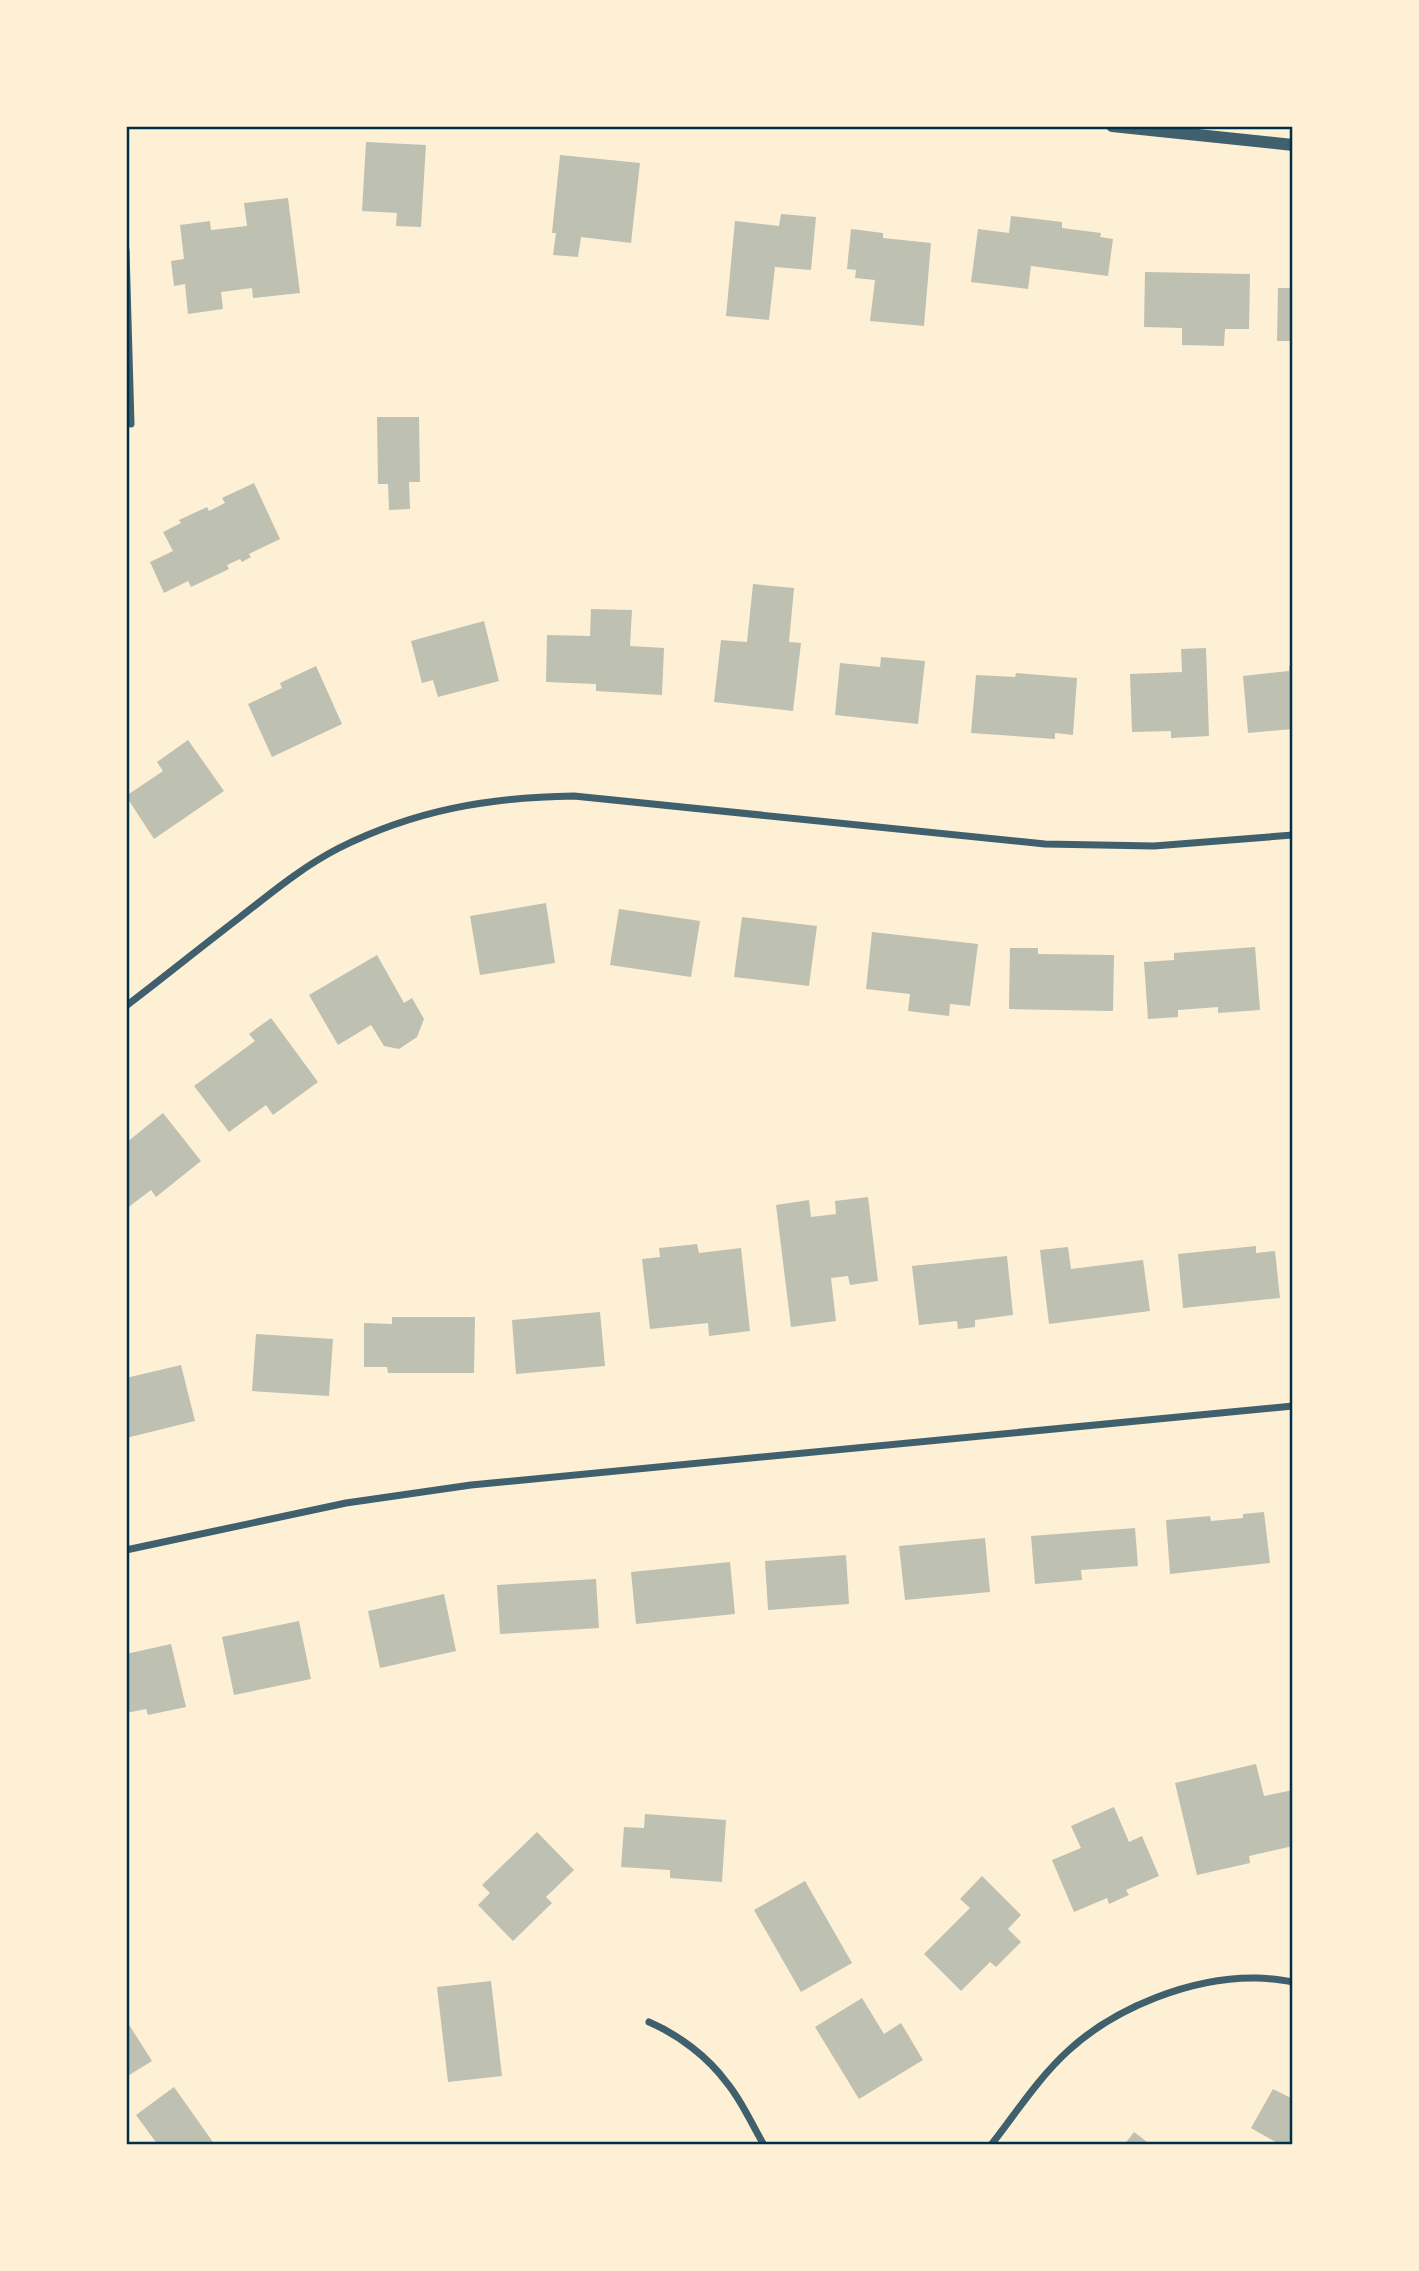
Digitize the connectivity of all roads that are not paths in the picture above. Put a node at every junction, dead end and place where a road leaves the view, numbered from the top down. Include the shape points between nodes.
1 (1112, 126) edge
2 (1293, 145) edge
3 (126, 250) edge
4 (131, 424) dead end
5 (1293, 835) edge
6 (126, 1006) edge
7 (1293, 1406) edge
8 (126, 1550) edge
9 (1293, 1982) edge
10 (649, 2022) dead end
11 (764, 2145) edge
12 (991, 2145) edge

1 - 2 street
3 - 4 street
5 - 6 street via 1154,846 1045,844 575,796 520,797 457,806 410,819 338,849 288,879
7 - 8 street via 471,1485 346,1503
9 - 12 street via 1255,1978 1206,1982 1120,2014 1070,2049
10 - 11 street via 697,2051 728,2083

